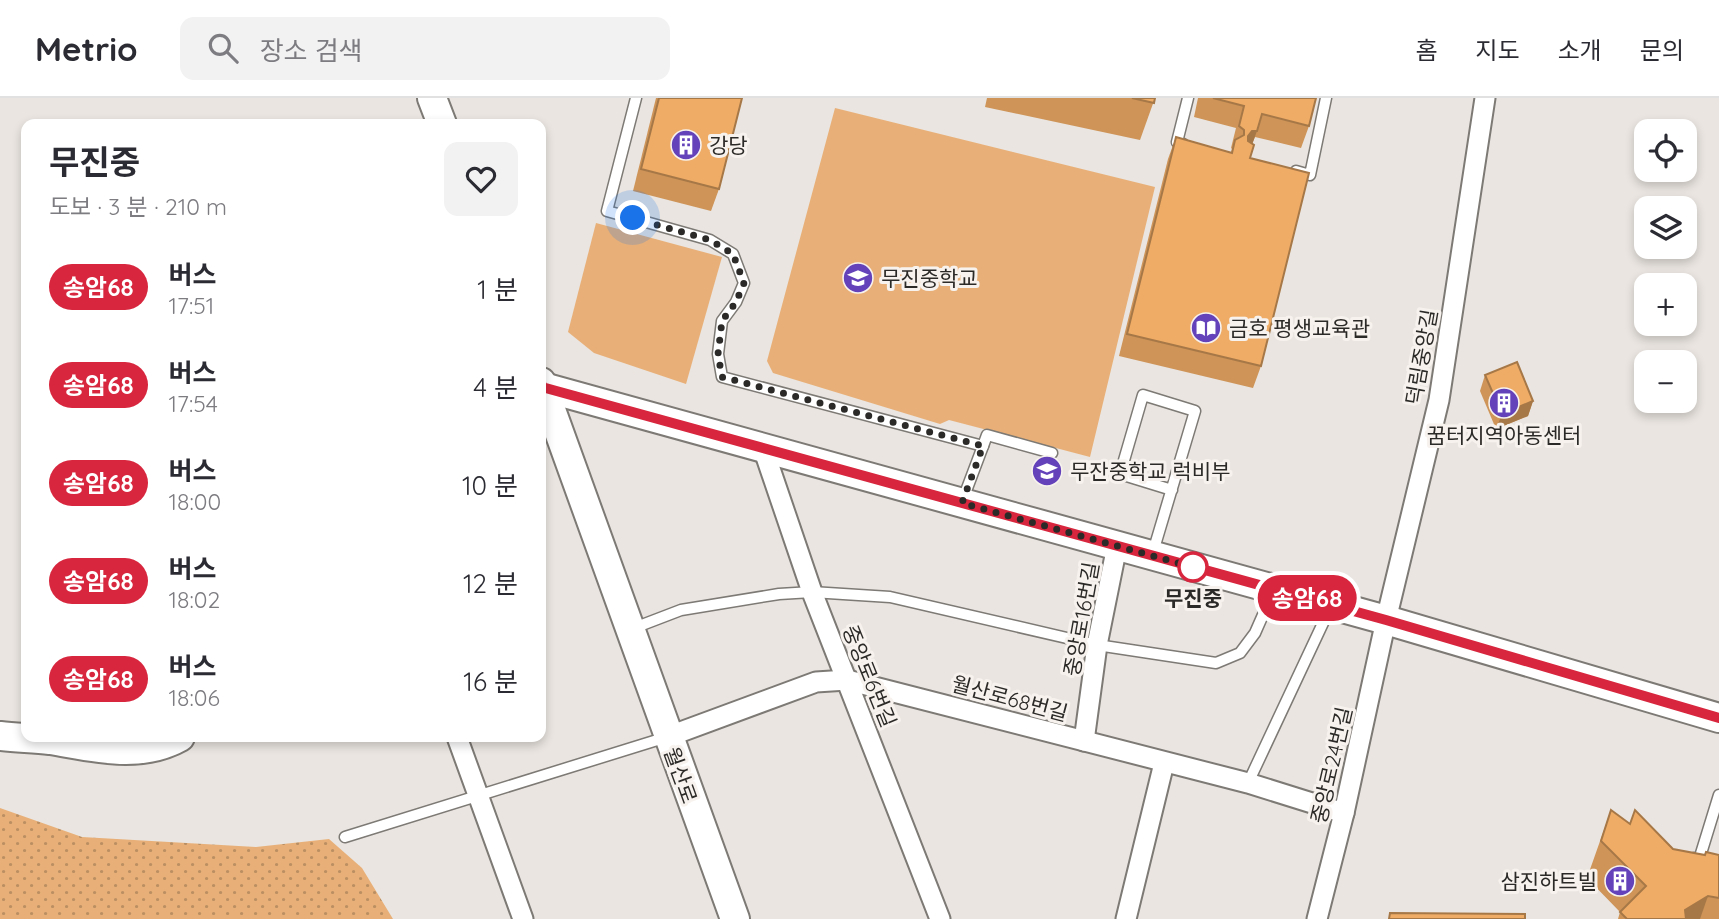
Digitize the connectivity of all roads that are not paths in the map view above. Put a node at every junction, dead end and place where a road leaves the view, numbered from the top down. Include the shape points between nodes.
1 (432, 98) edge
2 (636, 98) edge
3 (1188, 98) edge
4 (1326, 98) edge
5 (1485, 98) edge
6 (440, 119) edge
7 (1190, 145) edge
8 (1285, 169) edge
9 (546, 387) edge
10 (546, 400) edge
11 (983, 446) junction
12 (763, 448) junction
13 (1052, 453) dead end
14 (1172, 490) junction
15 (962, 503) junction
16 (1117, 546) junction
17 (1152, 556) junction
18 (1275, 590) junction
19 (812, 592) junction
20 (1332, 605) junction
21 (1386, 620) junction
22 (630, 630) junction
23 (1097, 645) junction
24 (848, 680) junction
25 (1719, 718) edge
26 (0, 736) edge
27 (667, 737) junction
28 (21, 738) edge
29 (1084, 741) junction
30 (61, 742) edge
31 (166, 742) edge
32 (459, 742) edge
33 (1164, 763) junction
34 (1248, 783) junction
35 (479, 796) junction
36 (1719, 796) edge
37 (1344, 813) junction
38 (345, 836) dead end
39 (1687, 856) edge
40 (523, 919) edge
41 (735, 919) edge
42 (940, 919) edge
43 (1126, 919) edge
44 (1317, 919) edge

1 - 6 main road
2 - 11 lane via 607,211 710,240 733,254 744,283 722,321 718,354 722,377
3 - 7 lane via 1177,142
4 - 8 lane via 1310,175
5 - 21 street, 덕림중앙길 via 1439,400
9 - 12 main road
10 - 22 main road, 월산로
11 - 13 lane via 986,435
11 - 15 lane
12 - 15 main road
12 - 19 street, 중앙로6번길
14 - 14 lane via 1195,411 1143,395 1120,474
14 - 17 lane
15 - 16 main road
16 - 17 main road
16 - 23 street, 중앙로16번길
17 - 18 main road
18 - 20 main road
18 - 23 lane via 1240,653 1216,663
19 - 22 lane via 681,610
19 - 23 lane via 890,597
19 - 24 street, 중앙로6번길
20 - 21 main road
20 - 34 lane
21 - 25 main road
21 - 37 street, 중앙로24번길
22 - 27 main road, 월산로
23 - 29 street, 중앙로16번길
24 - 27 street, 월산로68번길 via 816,682
24 - 29 street, 월산로68번길
24 - 42 street, 중앙로6번길
26 - 28 main road
27 - 35 lane
27 - 41 main road, 월산로
29 - 33 street, 월산로68번길
30 - 31 main road via 112,751
32 - 35 street
33 - 34 street, 월산로68번길
33 - 43 street
34 - 37 street, 월산로68번길
35 - 38 lane
35 - 40 street
36 - 39 lane via 1699,860
37 - 44 street, 중앙로24번길

